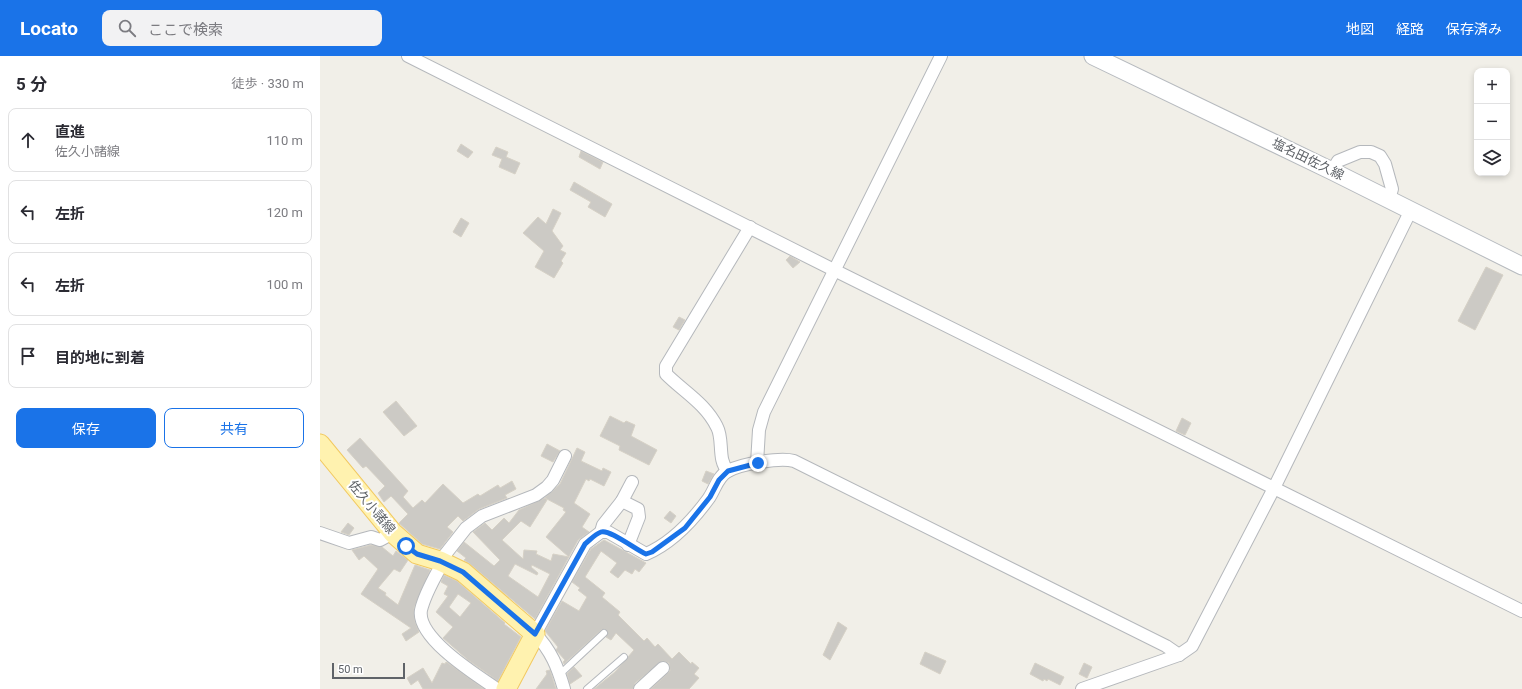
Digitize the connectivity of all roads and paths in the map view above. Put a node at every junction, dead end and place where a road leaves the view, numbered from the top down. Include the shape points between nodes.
1 (408, 56) edge
2 (941, 56) edge
3 (1093, 56) edge
4 (1332, 171) junction
5 (1389, 199) junction
6 (1411, 210) junction
7 (750, 227) junction
8 (1521, 262) edge
9 (834, 270) junction
10 (320, 444) edge
11 (565, 456) dead end
12 (758, 463) junction
13 (728, 471) junction
14 (632, 482) dead end
15 (1274, 487) junction
16 (622, 501) junction
17 (601, 532) junction
18 (320, 533) edge
19 (393, 533) junction
20 (628, 545) junction
21 (441, 562) junction
22 (1522, 611) edge
23 (604, 633) dead end
24 (535, 634) junction
25 (1179, 655) junction
26 (624, 657) dead end
27 (663, 668) dead end
28 (560, 674) junction
29 (498, 689) edge
30 (506, 689) edge
31 (564, 689) edge
32 (587, 689) edge
33 (640, 689) edge
34 (1082, 689) edge

1 - 7 street
2 - 9 street
3 - 4 main road, 塩名田佐久線
4 - 5 main road, 塩名田佐久線
4 - 5 street via 1338,160 1360,152 1371,152 1380,156 1392,189
5 - 6 main road, 塩名田佐久線
6 - 8 main road, 塩名田佐久線
6 - 15 street
7 - 9 street
7 - 13 street via 666,366 666,374 709,412 718,429 723,461
9 - 12 street via 764,412 759,430
9 - 15 street
10 - 19 main road, 佐久小諸線
11 - 21 street via 547,487 536,495 482,516 466,528
12 - 13 street
12 - 25 street via 782,459 794,461 1166,646
13 - 20 street via 685,528 646,554
14 - 16 street
15 - 22 street
15 - 25 street via 1195,641
16 - 17 street via 603,525
16 - 20 street via 638,509 640,517
17 - 20 street via 608,532
17 - 24 street via 585,544
18 - 19 street via 349,543 370,537 380,540
19 - 21 main road, 佐久小諸線 via 417,554
21 - 24 main road, 佐久小諸線 via 463,572
21 - 29 street via 422,609 423,621 430,634 448,655
23 - 28 lane
24 - 28 street via 548,649
24 - 30 main road
25 - 34 street
26 - 32 lane
27 - 33 street
28 - 31 street

